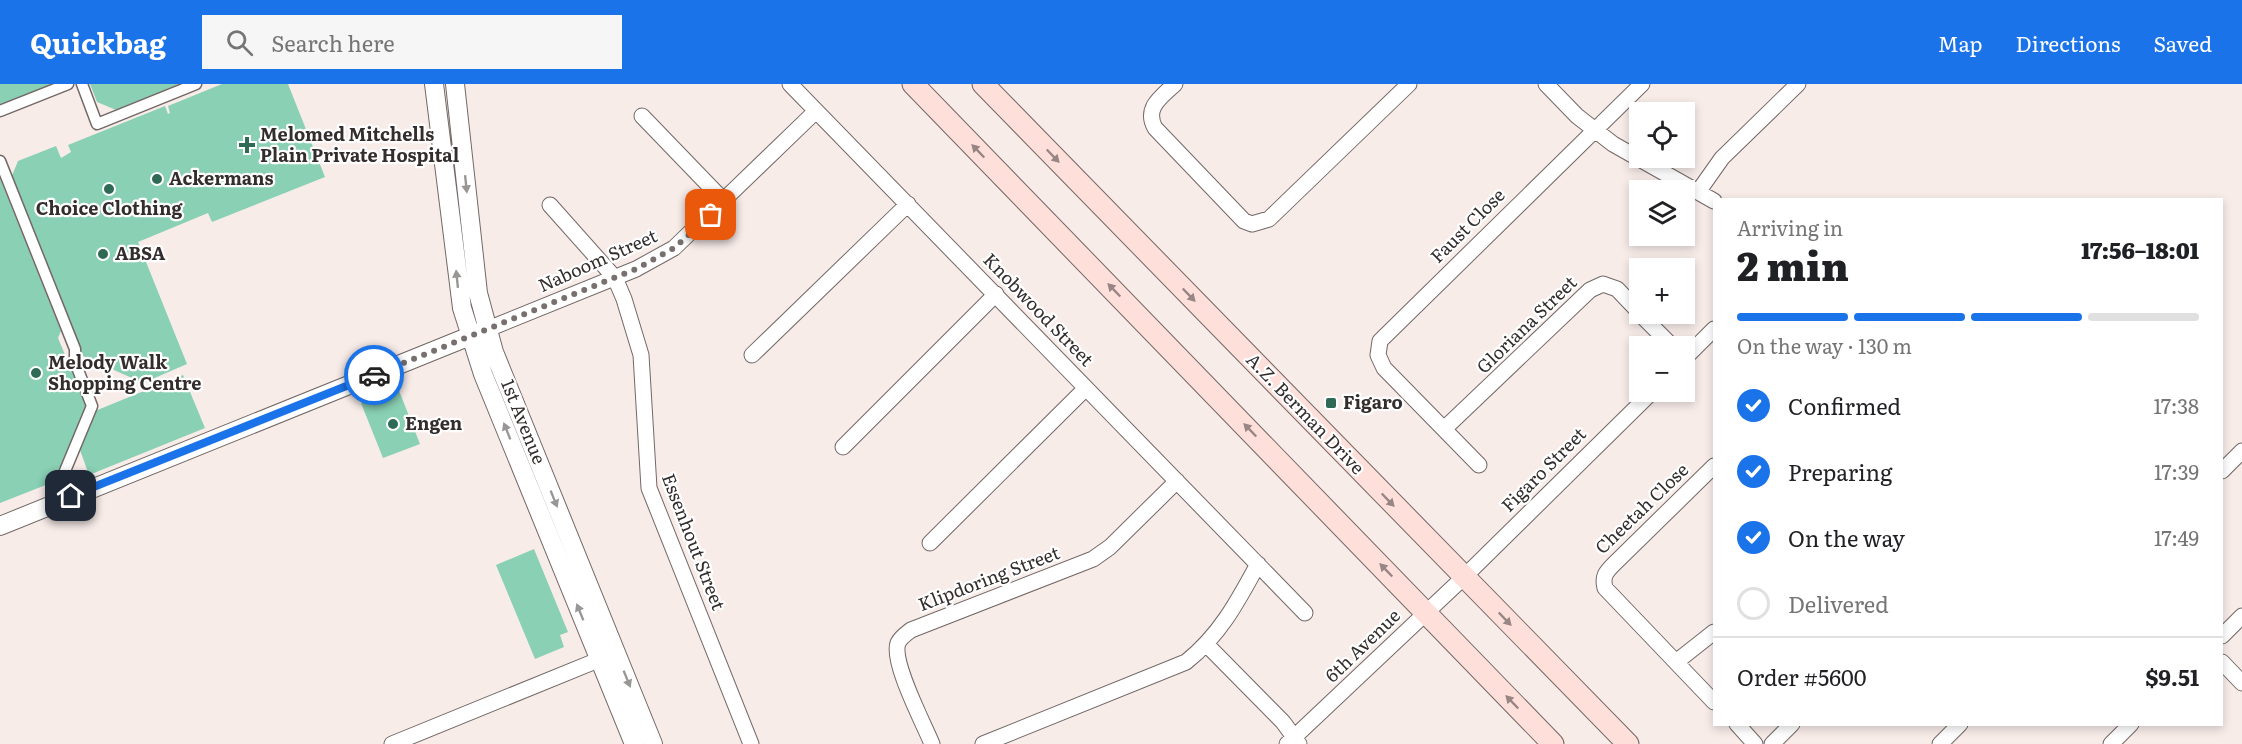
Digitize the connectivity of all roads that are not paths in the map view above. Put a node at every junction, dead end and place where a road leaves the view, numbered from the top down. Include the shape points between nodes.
1 (68, 84) edge
2 (82, 84) edge
3 (196, 84) edge
4 (434, 84) edge
5 (454, 84) edge
6 (790, 84) edge
7 (914, 84) edge
8 (983, 84) edge
9 (1175, 84) edge
10 (1409, 84) edge
11 (1546, 84) edge
12 (1642, 84) edge
13 (1798, 84) edge
14 (0, 111) edge
15 (816, 111) junction
16 (642, 116) dead end
17 (1595, 130) junction
18 (0, 161) edge
19 (1698, 192) junction
20 (1713, 200) edge
21 (724, 201) junction
22 (908, 204) junction
23 (550, 205) dead end
24 (615, 278) junction
25 (996, 294) junction
26 (1629, 302) edge
27 (1651, 324) edge
28 (488, 329) junction
29 (1713, 330) edge
30 (471, 336) junction
31 (1662, 336) edge
32 (1695, 348) edge
33 (752, 355) dead end
34 (1086, 388) junction
35 (1642, 402) edge
36 (1444, 429) junction
37 (843, 447) dead end
38 (2242, 451) edge
39 (1479, 465) dead end
40 (1713, 467) edge
41 (2223, 470) edge
42 (1176, 481) junction
43 (60, 483) dead end
44 (0, 526) edge
45 (930, 543) dead end
46 (1258, 564) junction
47 (1464, 577) junction
48 (1427, 612) junction
49 (1305, 613) dead end
50 (2242, 616) edge
51 (1713, 633) edge
52 (2223, 635) edge
53 (1207, 645) junction
54 (608, 656) junction
55 (1676, 662) junction
56 (2223, 663) edge
57 (2242, 683) edge
58 (1713, 701) edge
59 (1739, 726) edge
60 (1790, 726) edge
61 (1958, 726) edge
62 (2129, 726) edge
63 (1294, 742) edge
64 (392, 744) edge
65 (633, 744) edge
66 (653, 744) edge
67 (751, 744) edge
68 (932, 744) edge
69 (983, 744) edge
70 (1553, 744) edge
71 (1628, 744) edge
72 (1755, 744) edge
73 (1772, 744) edge
74 (1941, 744) edge
75 (2111, 744) edge

1 - 14 street
2 - 3 street via 97,124
30 -> 4 street, 1st Avenue via 459,295
5 -> 28 street, 1st Avenue via 478,293
6 - 15 street, Knobwood Street
48 -> 7 main road
8 -> 47 main road, A.Z. Berman Drive
9 - 10 street via 1151,111 1150,120 1252,224 1269,219
11 - 17 street
12 - 17 street, Faust Close
13 - 19 street via 1722,158
15 - 21 street, Naboom Street
15 - 22 street, Knobwood Street
16 - 21 street
17 - 19 street
17 - 36 street, Faust Close via 1380,341 1378,355 1384,368
18 - 43 street via 75,349 75,362 92,406
19 - 20 street
21 - 24 street, Naboom Street via 674,248
22 - 25 street, Knobwood Street
22 - 33 street
23 - 24 street
24 - 28 street, Naboom Street
24 - 67 street, Essenhout Street via 641,355 649,488
25 - 34 street, Knobwood Street
25 - 37 street
26 - 36 street, Gloriana Street via 1617,290 1603,284 1590,290
27 - 31 street, Gloriana Street
28 - 30 street
28 -> 54 street, 1st Avenue
29 - 32 street
30 - 44 street
54 -> 30 street, 1st Avenue via 483,374
34 - 42 street, Knobwood Street
34 - 45 street
35 - 47 street, Figaro Street
36 - 39 street
38 - 41 street
40 - 55 street, Cheetah Close via 1605,573 1603,580 1605,588
42 - 46 street, Knobwood Street
42 - 68 street, Klipdoring Street via 1110,548 1094,559 911,630 902,637 897,650 900,667
46 - 49 street, Knobwood Street
46 - 53 street via 1232,611
47 - 48 street, 6th Avenue
47 -> 71 main road, A.Z. Berman Drive
48 - 63 street, 6th Avenue
70 -> 48 main road
50 - 52 street
51 - 55 street
53 - 63 street
53 - 69 street via 1186,662
54 - 64 street
54 - 65 street, 1st Avenue
54 -> 66 street, 1st Avenue
55 - 58 street
56 - 57 street
59 - 72 street
60 - 73 street
61 - 74 street
62 - 75 street

